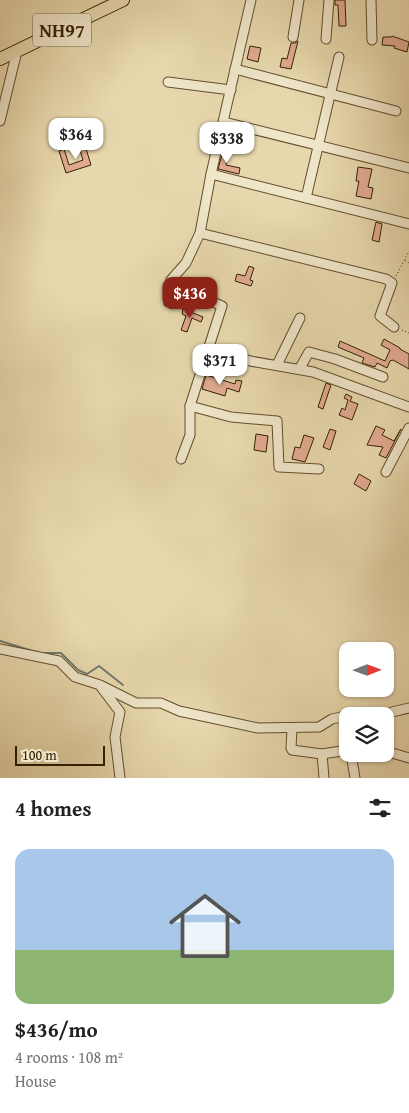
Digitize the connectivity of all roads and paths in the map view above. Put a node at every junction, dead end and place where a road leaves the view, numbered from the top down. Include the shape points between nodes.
1 (123, 0) edge
2 (250, 0) edge
3 (299, 0) edge
4 (329, 0) edge
5 (371, 0) edge
6 (293, 37) dead end
7 (326, 39) dead end
8 (372, 40) dead end
9 (17, 51) junction
10 (339, 57) dead end
11 (0, 59) edge
12 (235, 69) junction
13 (168, 82) dead end
14 (231, 90) junction
15 (330, 94) junction
16 (396, 111) dead end
17 (0, 121) edge
18 (224, 122) junction
19 (318, 145) junction
20 (409, 168) edge
21 (211, 174) junction
22 (306, 198) junction
23 (409, 224) edge
24 (200, 233) junction
25 (409, 251) edge
26 (405, 260) dead end
27 (409, 263) edge
28 (392, 283) junction
29 (300, 318) dead end
30 (394, 327) joint
31 (409, 333) edge
32 (209, 348) junction
33 (276, 365) junction
34 (300, 368) junction
35 (383, 376) dead end
36 (190, 406) junction
37 (409, 407) edge
38 (409, 428) edge
39 (181, 459) dead end
40 (319, 469) dead end
41 (386, 472) dead end
42 (0, 649) edge
43 (100, 685) junction
44 (409, 708) edge
45 (394, 712) edge
46 (339, 718) edge
47 (292, 729) junction
48 (339, 751) edge
49 (322, 754) junction
50 (394, 754) edge
51 (409, 758) edge
52 (352, 762) edge
53 (120, 778) edge
54 (324, 778) edge
55 (355, 778) edge

1 - 9 highway, NH97
2 - 12 street
3 - 6 street
4 - 7 street
5 - 8 street
9 - 11 highway, NH97
9 - 17 street
10 - 15 street
12 - 14 street
12 - 15 street
13 - 14 street
14 - 18 street
15 - 16 street
15 - 19 street
18 - 19 street
18 - 21 street
19 - 20 street
19 - 22 street
21 - 22 street
21 - 24 street
22 - 23 street
24 - 28 street
24 - 32 street via 186,263 170,280 222,306
25 - 28 path
26 - 27 path
28 - 30 street via 380,316
29 - 33 street
30 - 31 path
32 - 33 street
32 - 36 street
33 - 34 street
34 - 35 street via 309,352
34 - 37 street
36 - 39 street via 190,435
36 - 40 street via 231,417 277,421 279,467
38 - 41 street
42 - 43 street via 58,661 75,677
43 - 47 street via 136,703 161,703 179,712 258,728
43 - 53 street via 120,712 115,737
44 - 45 street
46 - 47 street via 319,727
47 - 49 street via 292,750
48 - 49 street
49 - 54 street
50 - 51 street
52 - 55 street

